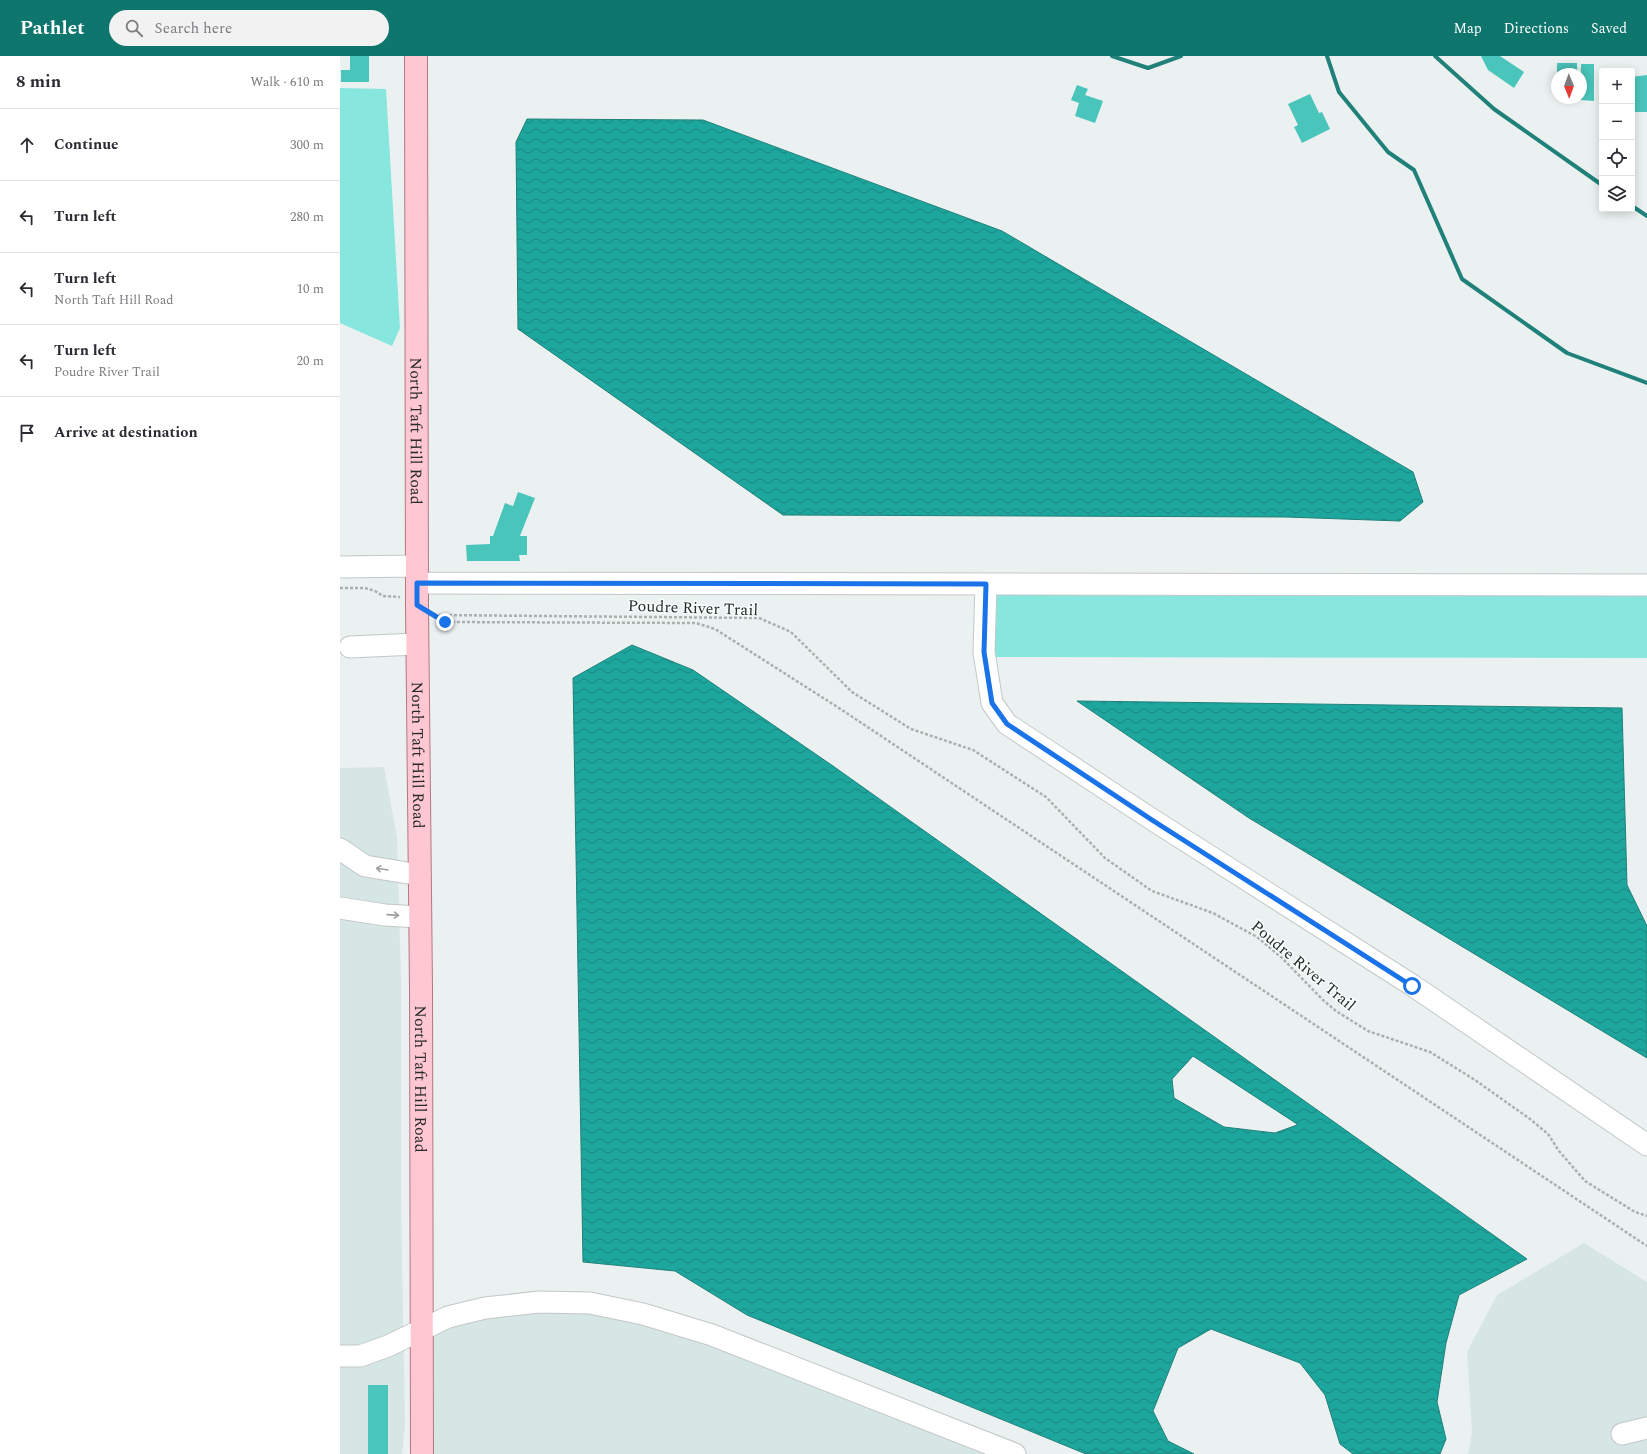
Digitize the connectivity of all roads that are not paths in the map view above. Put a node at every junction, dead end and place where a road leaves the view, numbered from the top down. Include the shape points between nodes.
1 (416, 56) edge
2 (340, 567) edge
3 (417, 574) junction
4 (986, 584) junction
5 (1647, 585) edge
6 (417, 644) junction
7 (350, 647) dead end
8 (340, 849) edge
9 (420, 875) junction
10 (340, 908) edge
11 (419, 917) junction
12 (1647, 1145) edge
13 (422, 1330) junction
14 (340, 1356) edge
15 (1647, 1428) edge
16 (1622, 1434) dead end
17 (422, 1454) edge
18 (1015, 1454) edge

1 - 3 main road, North Taft Hill Road
2 - 3 street
3 - 4 street
3 - 6 main road, North Taft Hill Road via 425,610
4 - 5 street
4 - 12 street via 984,652 992,703 1007,724 1412,986
6 - 7 street
6 - 9 main road, North Taft Hill Road
9 -> 8 street via 365,866
9 - 11 main road, North Taft Hill Road
10 -> 11 street
11 - 13 main road, North Taft Hill Road
13 - 14 street via 360,1356
13 - 17 main road, North Taft Hill Road
13 - 18 street via 448,1317 485,1308 539,1302 590,1303 643,1314 712,1335
15 - 16 street

